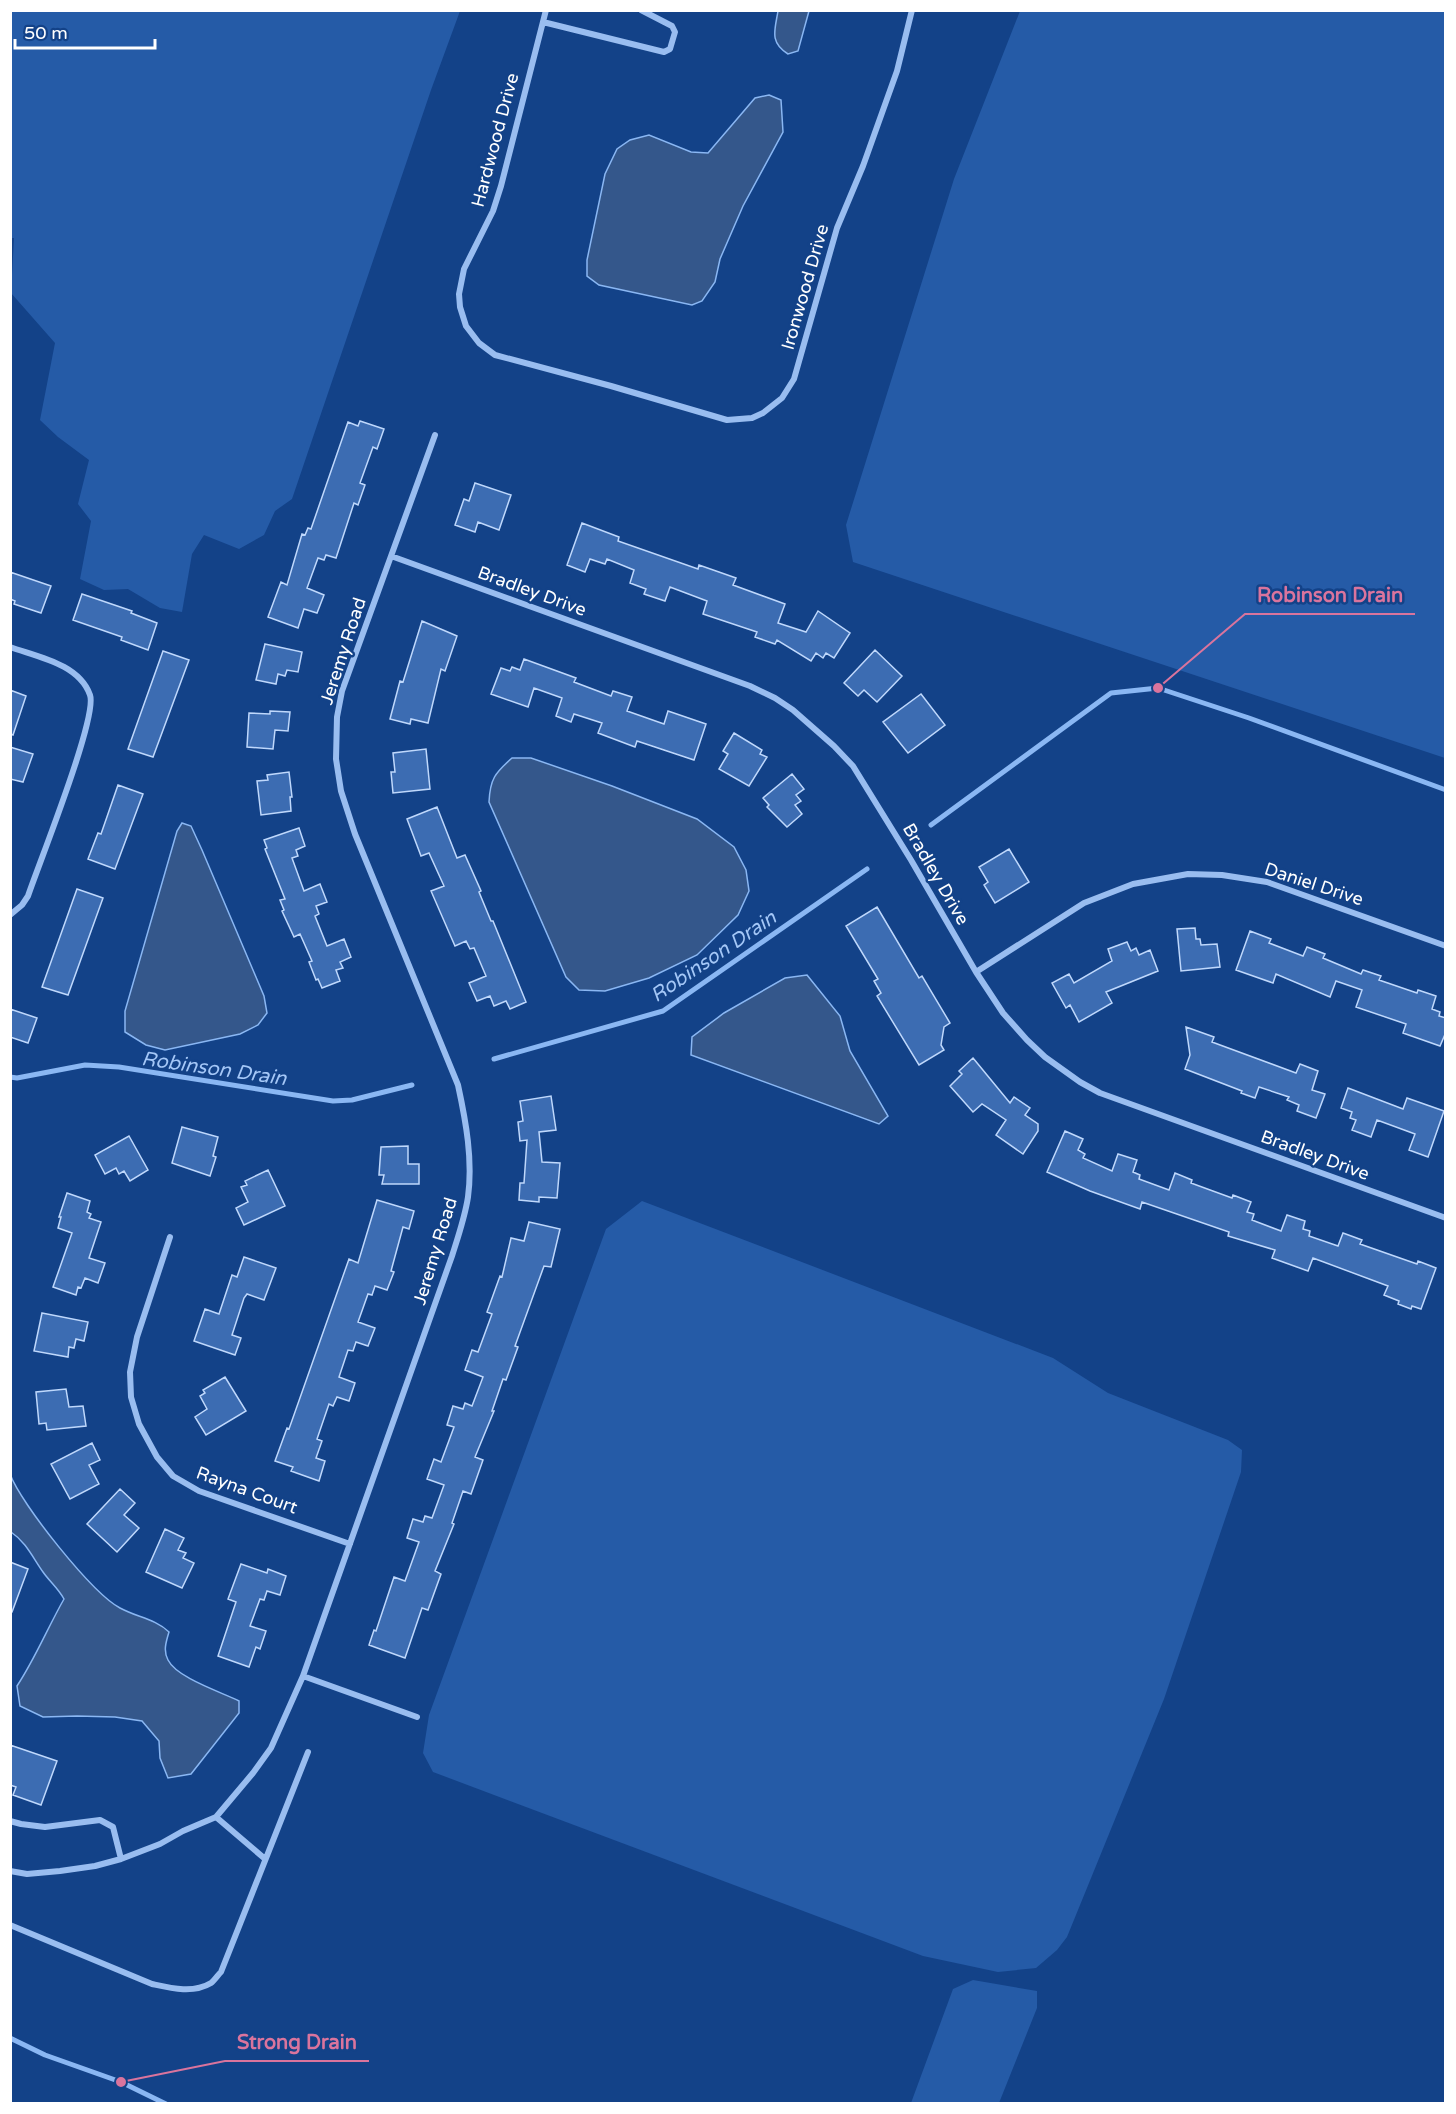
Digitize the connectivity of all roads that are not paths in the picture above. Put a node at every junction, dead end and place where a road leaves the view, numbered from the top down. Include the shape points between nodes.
1 (546, 10) edge
2 (641, 10) edge
3 (912, 10) edge
4 (543, 22) junction
5 (611, 386) joint
6 (435, 435) dead end
7 (391, 556) junction
8 (10, 647) edge
9 (10, 915) edge
10 (1446, 946) edge
11 (976, 972) junction
12 (1446, 1218) edge
13 (170, 1237) dead end
14 (350, 1544) junction
15 (303, 1676) junction
16 (417, 1717) dead end
17 (308, 1752) dead end
18 (216, 1817) junction
19 (10, 1821) edge
20 (264, 1858) junction
21 (121, 1859) junction
22 (10, 1871) edge
23 (10, 1924) edge

1 - 4 street, Hardwood Drive
2 - 4 street via 672,26 675,32 670,49 664,52
3 - 5 street, Ironwood Drive via 897,71 837,228 789,389 763,413 733,420 718,419
4 - 5 street, Hardwood Drive via 493,212 464,269 460,307 472,335 495,355
6 - 7 street, Jeremy Road
7 - 11 street, Bradley Drive via 750,686 793,710 852,766
7 - 14 street, Jeremy Road via 342,691 336,759 341,791 355,834 458,1085 467,1137 469,1181 453,1256
8 - 9 street via 70,671 86,687 91,700 84,738 28,896
10 - 11 street, Daniel Drive via 1268,882 1188,874 1133,884 1084,903
11 - 12 street, Bradley Drive via 1027,1040 1045,1057 1100,1093
13 - 14 street, Rayna Court via 137,1336 130,1372 131,1397 139,1424 157,1457 173,1476 199,1491
14 - 15 street, Jeremy Road
15 - 16 street
15 - 18 street, Jeremy Road via 271,1748
17 - 20 street
18 - 20 street
18 - 21 street, Jeremy Road
19 - 21 street via 45,1827 100,1820 112,1827
20 - 23 street via 220,1972 211,1983 193,1989 152,1984
21 - 22 street, Jeremy Road via 60,1871

